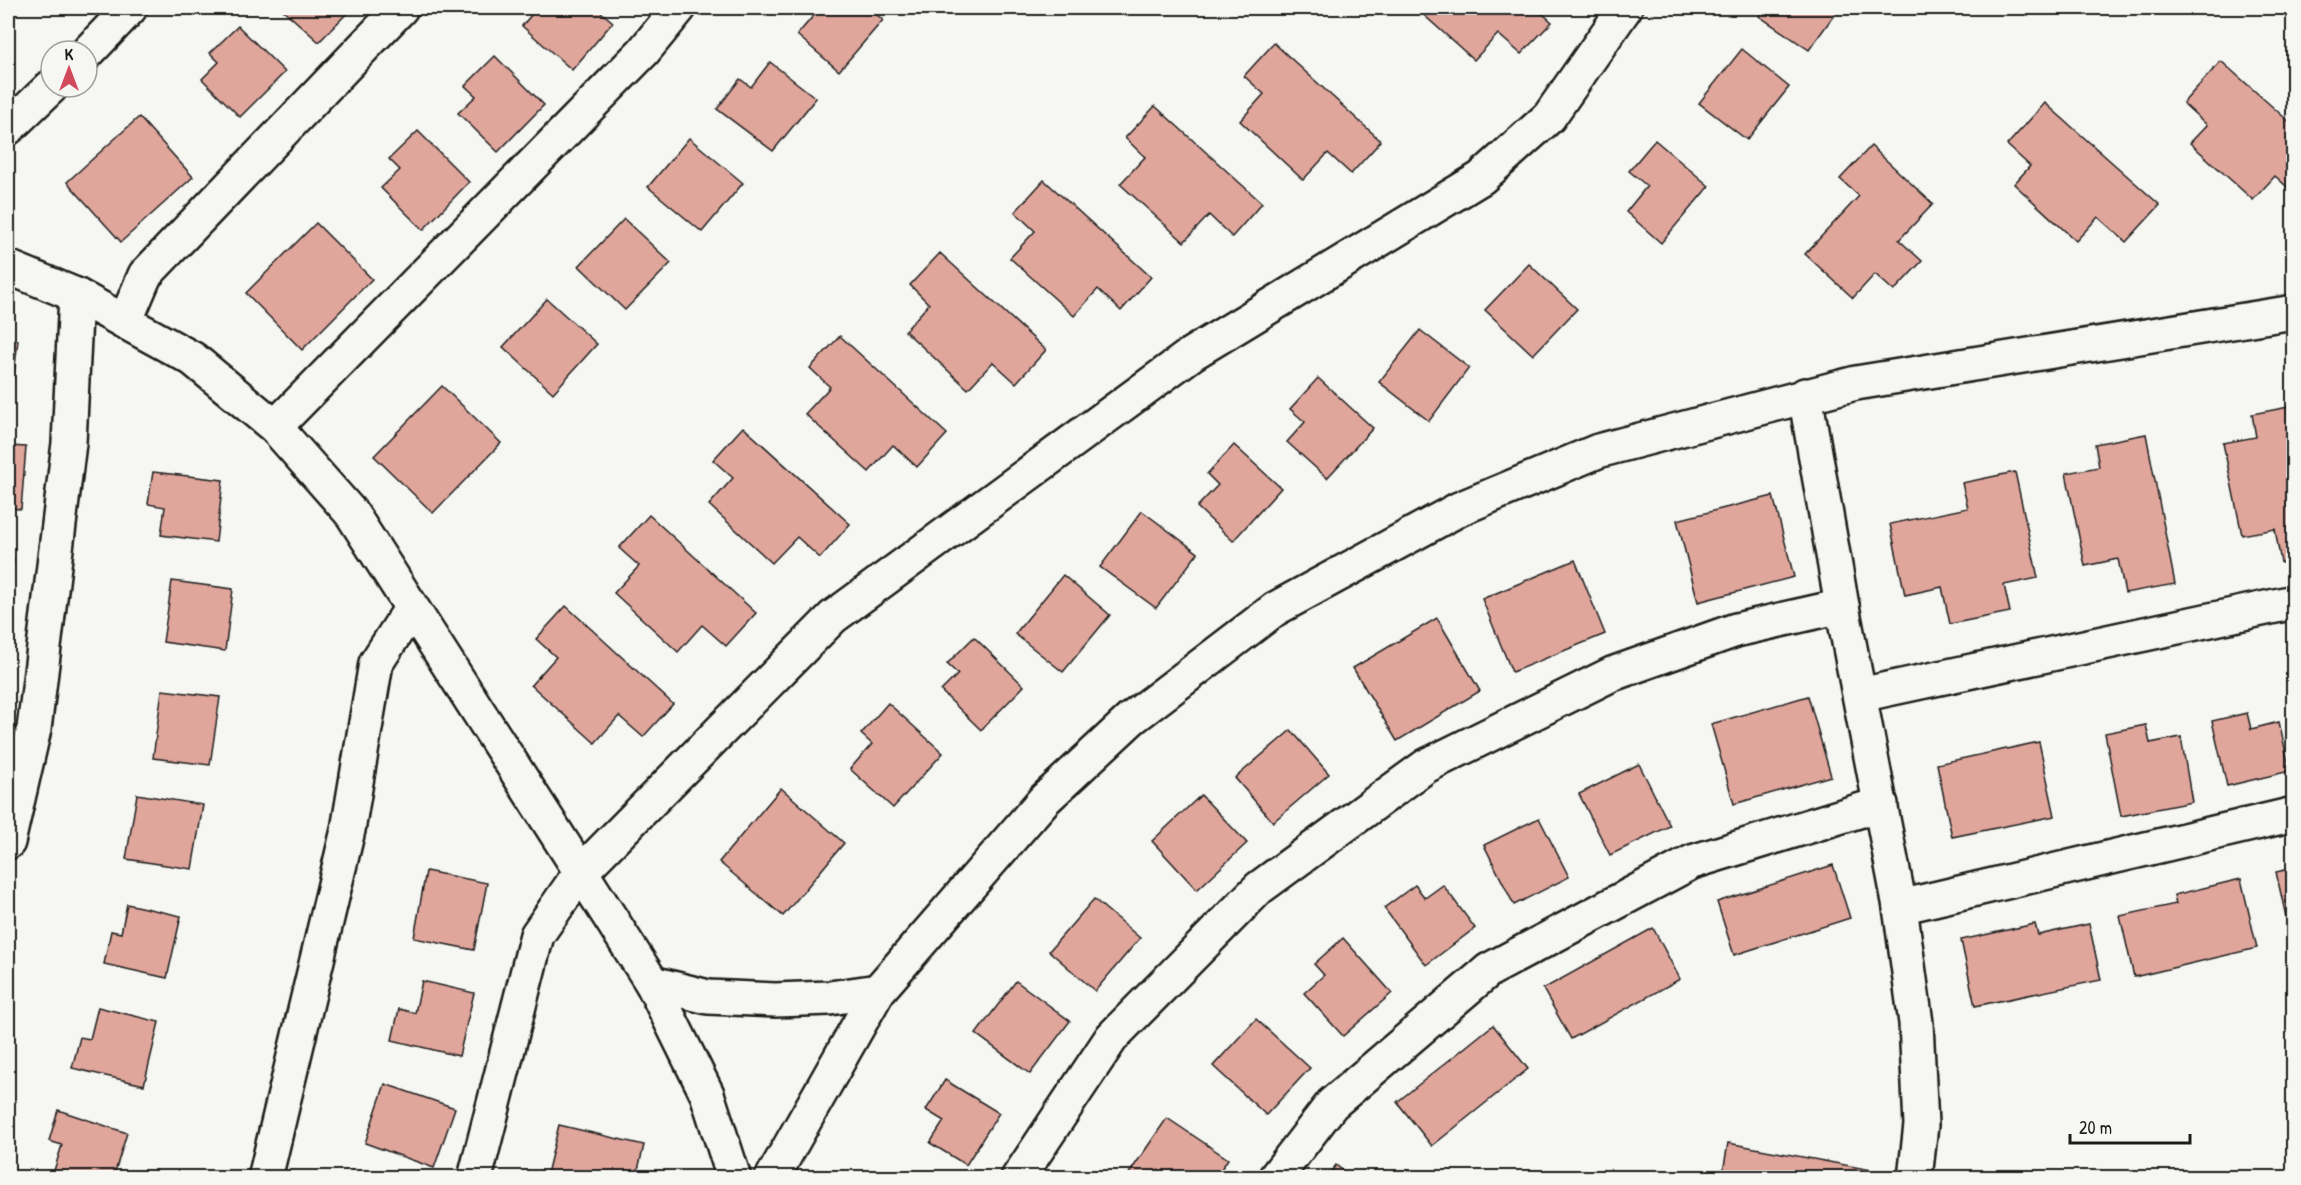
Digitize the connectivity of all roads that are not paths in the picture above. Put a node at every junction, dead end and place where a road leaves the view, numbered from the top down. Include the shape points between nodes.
1 (96, 8) edge
2 (130, 8) edge
3 (401, 8) edge
4 (679, 8) edge
5 (1625, 8) edge
6 (94, 39) edge
7 (99, 42) edge
8 (39, 98) edge
9 (8, 128) edge
10 (8, 267) edge
11 (76, 296) junction
12 (2294, 312) edge
13 (125, 322) junction
14 (1805, 395) junction
15 (275, 427) junction
16 (2294, 602) edge
17 (1842, 606) junction
18 (411, 609) junction
19 (1860, 695) junction
20 (1881, 804) junction
21 (2294, 814) edge
22 (8, 842) edge
23 (580, 873) junction
24 (1900, 907) junction
25 (652, 982) junction
26 (878, 991) junction
27 (265, 1178) edge
28 (475, 1178) edge
29 (734, 1178) edge
30 (772, 1178) edge
31 (1018, 1178) edge
32 (1275, 1178) edge
33 (1916, 1178) edge

1 - 6 street
2 - 7 street
3 - 13 street via 145,275
4 - 15 street via 643,52
5 - 23 street via 1549,117 1481,178 1193,353 833,617
8 - 9 street
10 - 11 street
11 - 13 street
11 - 22 street via 69,443 34,729
12 - 14 street via 1856,383
13 - 15 street via 193,359
14 - 17 street
14 - 26 street via 1598,452 1459,509 1275,609 1131,719 1044,800
15 - 18 street via 352,514
16 - 19 street
17 - 19 street
17 - 31 street via 1736,630 1612,674 1426,766 1259,888 1112,1037
18 - 23 street
18 - 27 street via 376,663 348,830
19 - 20 street
20 - 24 street
20 - 32 street via 1692,862 1489,970 1332,1104
21 - 24 street
23 - 25 street
23 - 28 street via 537,935
24 - 33 street via 1916,1023 1921,1125
25 - 26 street via 708,997 775,1000
25 - 29 street via 707,1094
26 - 30 street

